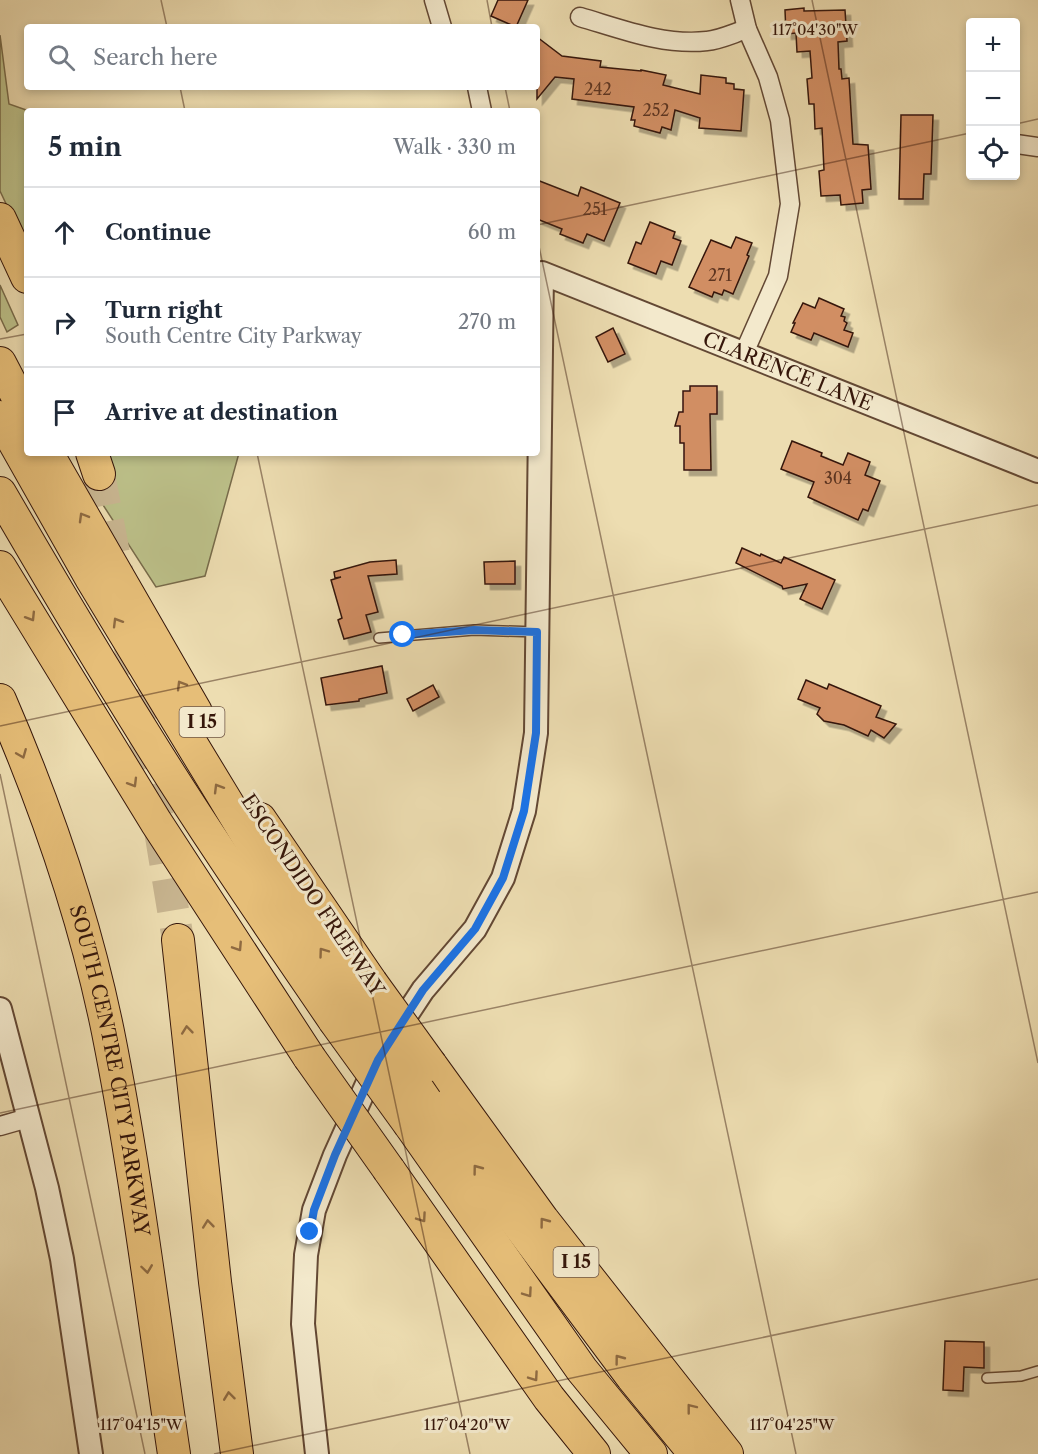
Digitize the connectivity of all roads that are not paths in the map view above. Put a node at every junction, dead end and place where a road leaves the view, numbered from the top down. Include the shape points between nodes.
1 (434, 0) edge
2 (740, 0) edge
3 (580, 17) dead end
4 (441, 24) edge
5 (747, 29) junction
6 (478, 90) edge
7 (481, 108) edge
8 (1020, 145) edge
9 (1038, 147) edge
10 (0, 219) edge
11 (24, 271) edge
12 (540, 272) edge
13 (744, 354) junction
14 (0, 363) edge
15 (24, 409) edge
16 (0, 417) edge
17 (49, 456) edge
18 (538, 456) edge
19 (1038, 471) edge
20 (0, 493) edge
21 (0, 567) edge
22 (537, 632) junction
23 (379, 638) dead end
24 (0, 700) edge
25 (178, 940) tunnel mouth
26 (354, 1000) junction
27 (0, 1009) edge
28 (418, 1113) junction
29 (28, 1118) junction
30 (0, 1126) edge
31 (1038, 1371) edge
32 (987, 1378) dead end
33 (91, 1454) edge
34 (174, 1454) edge
35 (237, 1454) edge
36 (317, 1454) edge
37 (594, 1454) edge
38 (651, 1454) edge
39 (695, 1454) edge
40 (727, 1454) edge

1 - 4 street
2 - 5 street
3 - 5 street via 680,42 709,41
5 - 13 street via 768,77 780,120 790,204 778,276
6 - 7 street
8 - 9 street
10 - 11 highway
12 - 13 street, CLARENCE LANE
13 - 19 street, CLARENCE LANE
14 - 15 highway
26 -> 16 highway via 288,903 91,578
26 -> 17 highway, ESCONDIDO FREEWAY / I 15 via 261,820
18 - 22 street
20 - 26 highway via 146,737 235,875
21 -> 37 highway, bridge via 156,822 309,1057 549,1398
22 - 23 lane via 474,630
22 - 36 street via 536,733 524,811 503,878 475,929 423,990 378,1060 314,1210 306,1255 303,1324
24 -> 34 highway, SOUTH CENTRE CITY PARKWAY via 54,842 100,998 118,1088
35 -> 25 highway
26 - 28 highway, bridge
40 -> 26 highway, ESCONDIDO FREEWAY / I 15, bridge via 543,1220 431,1065
27 - 29 street
28 -> 38 highway via 582,1370
39 -> 28 highway
29 - 30 street
29 - 33 street via 62,1259
31 - 32 lane

